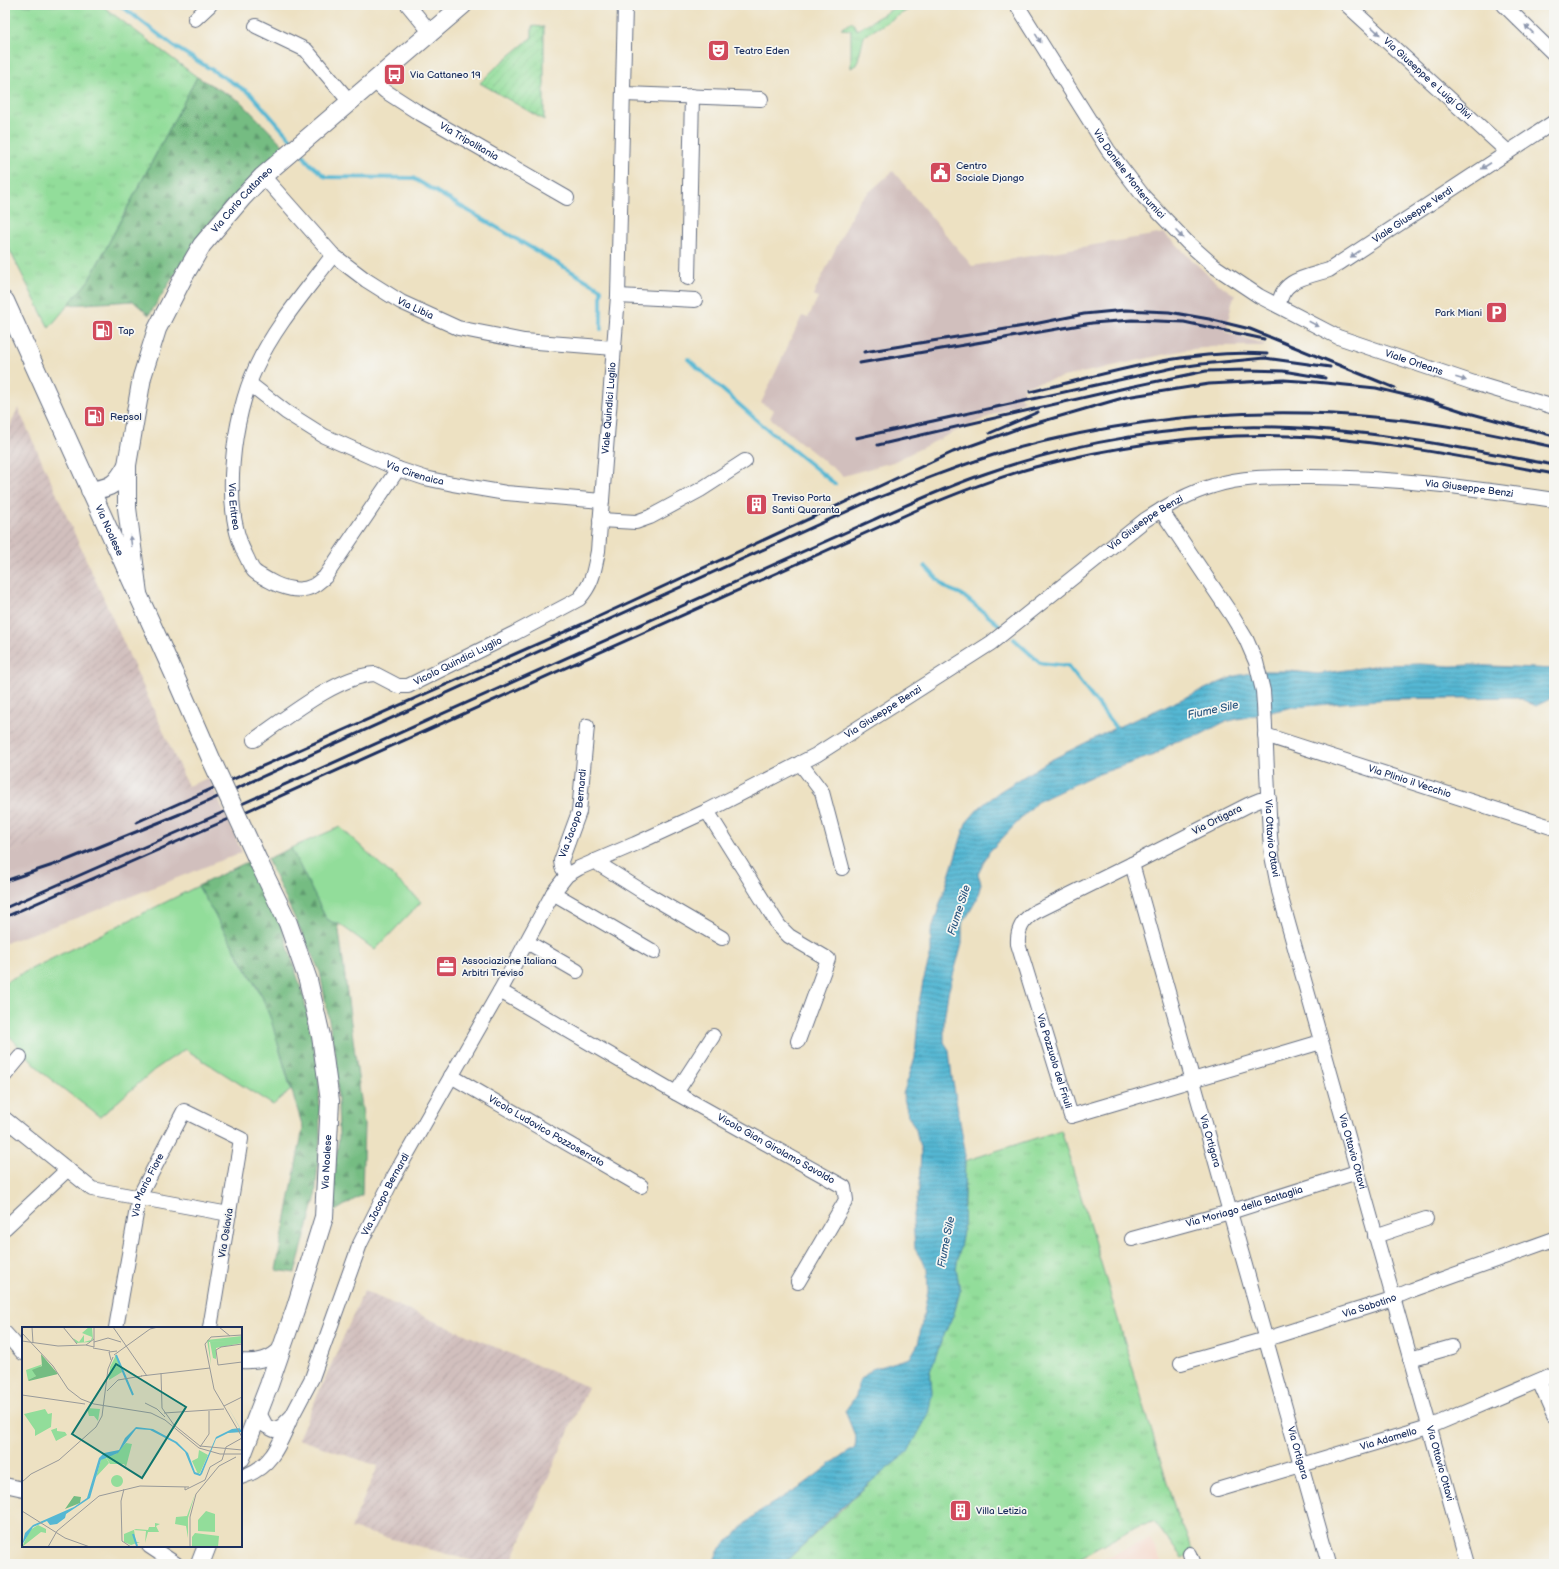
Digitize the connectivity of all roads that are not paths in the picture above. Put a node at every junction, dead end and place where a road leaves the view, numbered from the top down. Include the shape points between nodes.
1 (210, 5) edge
2 (408, 5) edge
3 (464, 5) edge
4 (625, 5) edge
5 (1017, 5) edge
6 (1347, 5) edge
7 (1504, 5) edge
8 (195, 19) dead end
9 (256, 26) dead end
10 (431, 33) junction
11 (1554, 54) edge
12 (374, 81) junction
13 (624, 94) junction
14 (692, 96) junction
15 (761, 100) dead end
16 (350, 102) junction
17 (1554, 122) edge
18 (1508, 152) junction
19 (263, 176) junction
20 (567, 198) dead end
21 (333, 255) junction
22 (688, 278) dead end
23 (618, 296) junction
24 (695, 300) dead end
25 (5, 301) edge
26 (1279, 306) junction
27 (614, 348) junction
28 (250, 384) junction
29 (1554, 408) edge
30 (745, 461) dead end
31 (128, 465) junction
32 (398, 469) junction
33 (90, 490) junction
34 (602, 500) junction
35 (1554, 500) edge
36 (1161, 510) junction
37 (600, 520) junction
38 (138, 594) junction
39 (579, 599) joint
40 (587, 726) dead end
41 (1265, 734) junction
42 (254, 740) dead end
43 (800, 763) junction
44 (1268, 799) junction
45 (707, 811) junction
46 (1554, 828) edge
47 (594, 862) junction
48 (1132, 864) junction
49 (842, 868) dead end
50 (567, 875) junction
51 (553, 893) junction
52 (722, 938) dead end
53 (527, 942) junction
54 (654, 952) dead end
55 (577, 972) dead end
56 (500, 991) junction
57 (713, 1036) dead end
58 (798, 1041) dead end
59 (1321, 1042) junction
60 (20, 1057) dead end
61 (5, 1075) edge
62 (451, 1076) junction
63 (1193, 1080) junction
64 (676, 1093) junction
65 (5, 1119) edge
66 (241, 1139) joint
67 (68, 1169) junction
68 (1357, 1172) junction
69 (641, 1186) dead end
70 (139, 1197) junction
71 (1230, 1212) junction
72 (229, 1214) junction
73 (1426, 1219) dead end
74 (5, 1228) edge
75 (1376, 1236) junction
76 (1132, 1239) dead end
77 (1554, 1239) edge
78 (798, 1282) dead end
79 (1393, 1298) junction
80 (116, 1327) edge
81 (210, 1327) edge
82 (5, 1333) edge
83 (1266, 1339) junction
84 (282, 1347) junction
85 (1452, 1347) dead end
86 (22, 1352) edge
87 (1410, 1359) junction
88 (242, 1362) edge
89 (1181, 1363) dead end
90 (1554, 1374) edge
91 (1539, 1380) junction
92 (258, 1411) junction
93 (1554, 1415) edge
94 (292, 1416) junction
95 (1429, 1427) junction
96 (242, 1455) edge
97 (1302, 1466) junction
98 (242, 1478) edge
99 (5, 1485) edge
100 (22, 1489) edge
101 (1218, 1490) dead end
102 (150, 1547) edge
103 (207, 1547) edge
104 (176, 1564) edge
105 (200, 1564) edge
106 (1329, 1564) edge
107 (1468, 1564) edge

1 - 8 street
2 - 10 street
3 - 10 main road, Via Carlo Cattaneo
4 - 13 street, Viale Quindici Luglio
5 -> 26 street, Via Daniele Monterumici via 1108,150 1144,196 1214,266
6 -> 18 street, Via Giuseppe e Luigi Olivi
11 -> 7 street
9 - 16 street via 306,50
10 - 12 main road, Via Carlo Cattaneo
12 - 16 main road, Via Carlo Cattaneo
12 - 20 street, Via Tripolitania via 416,111
13 - 14 street
13 - 23 street, Viale Quindici Luglio
14 - 15 street
14 - 22 street
16 - 19 main road, Via Carlo Cattaneo
17 - 18 street, Viale Giuseppe Verdi
18 -> 26 street, Viale Giuseppe Verdi via 1329,270 1294,281 1282,292
19 - 21 street, Via Libia
19 - 31 main road, Via Carlo Cattaneo via 202,245 157,329 142,377
21 - 27 street, Via Libia via 401,302 458,328 524,340
21 - 28 street, Via Eritrea via 280,326 256,367
23 - 24 street
23 - 27 street, Viale Quindici Luglio
25 - 33 main road, Via Noalese
26 -> 29 street, Viale Orleans via 1338,337
27 - 34 street, Viale Quindici Luglio
28 - 32 street, Via Cirenaica via 286,412 324,436
28 - 32 street, Via Eritrea via 238,423 232,463 233,510 243,551 255,572 274,583 298,590 313,586 325,576
30 - 37 street via 700,490 650,517 636,522
31 - 33 main road, Via Carlo Cattaneo via 120,479 112,486
38 -> 31 main road, Via Carlo Cattaneo via 128,508
32 - 34 street, Via Cirenaica via 453,484 506,493
33 - 38 main road, Via Noalese
34 - 37 street, Viale Quindici Luglio
35 - 36 street, Via Giuseppe Benzi via 1406,480 1283,477 1244,479 1214,485
36 - 41 street, Via Ottavio Ottavi via 1246,639 1256,662 1263,691
36 - 43 street, Via Giuseppe Benzi via 990,643
37 - 39 street, Viale Quindici Luglio via 598,551 592,580
38 - 84 main road, Via Noalese, bridge via 288,923 308,980 321,1036 330,1101 324,1217
39 - 42 street, Vicolo Quindici Luglio via 515,634 408,686 398,686 375,674 340,683
40 - 50 street, Via Jacopo Bernardi via 579,812 561,861
41 - 44 street, Via Ottavio Ottavi
41 - 46 street, Via Plinio il Vecchio
43 - 45 street, Via Giuseppe Benzi
43 - 49 street via 822,792
44 - 48 street, Via Ortigara via 1248,805
44 - 59 street, Via Ottavio Ottavi via 1272,856 1279,891
45 - 47 street, Via Giuseppe Benzi
45 - 58 street via 779,926 789,936 828,959
47 - 50 street, Via Giuseppe Benzi
47 - 52 street
48 - 63 street, Via Ortigara
48 - 63 street, Via Pozzuolo del Friuli via 1028,916 1020,928 1018,944 1071,1116
50 - 51 street, Via Jacopo Bernardi
51 - 53 street, Via Jacopo Bernardi
51 - 54 street
53 - 55 street
53 - 56 street, Via Jacopo Bernardi
56 - 62 street, Via Jacopo Bernardi
56 - 64 street, Vicolo Gian Girolamo Savoldo
57 - 64 street
59 - 63 street, Via Pozzuolo del Friuli
59 - 68 street, Via Ottavio Ottavi
60 - 61 street
62 - 69 street, Vicolo Ludovico Pozzoserrato
62 - 94 street, Via Jacopo Bernardi via 367,1228 312,1378
63 - 71 street, Via Ortigara
64 - 78 street, Vicolo Gian Girolamo Savoldo via 844,1187 846,1200
65 - 67 street
66 - 70 street, Via Mario Fiore via 184,1111
66 - 72 street, Via Oslavia
67 - 70 street via 92,1189
67 - 74 street
68 - 71 street, Via Moriago della Battaglia
68 - 75 street, Via Ottavio Ottavi
70 - 72 street
70 - 80 street, Via Mario Fiore
71 - 76 street, Via Moriago della Battaglia
71 - 83 street, Via Ortigara
72 - 81 street, Via Oslavia
73 - 75 street
75 - 79 street, Via Ottavio Ottavi
77 - 79 street, Via Sabotino
79 - 83 street, Via Sabotino
79 - 87 street, Via Ottavio Ottavi
82 - 86 street
83 - 89 street, Via Sabotino
83 - 97 street, Via Ortigara
84 - 88 street via 266,1359
84 - 92 main road, Via Noalese
85 - 87 street
87 - 95 street, Via Ottavio Ottavi
90 - 91 street, Via Adamello
91 - 93 street
91 - 95 street, Via Adamello
92 - 94 street, Via Jacopo Bernardi via 266,1426 274,1430
92 - 96 main road, Via Noalese
94 - 98 street via 267,1463
95 - 97 street, Via Adamello
95 - 107 street, Via Ottavio Ottavi
97 - 101 street, Via Adamello
97 - 106 street, Via Ortigara
99 - 100 street
102 - 104 street
103 - 105 main road

